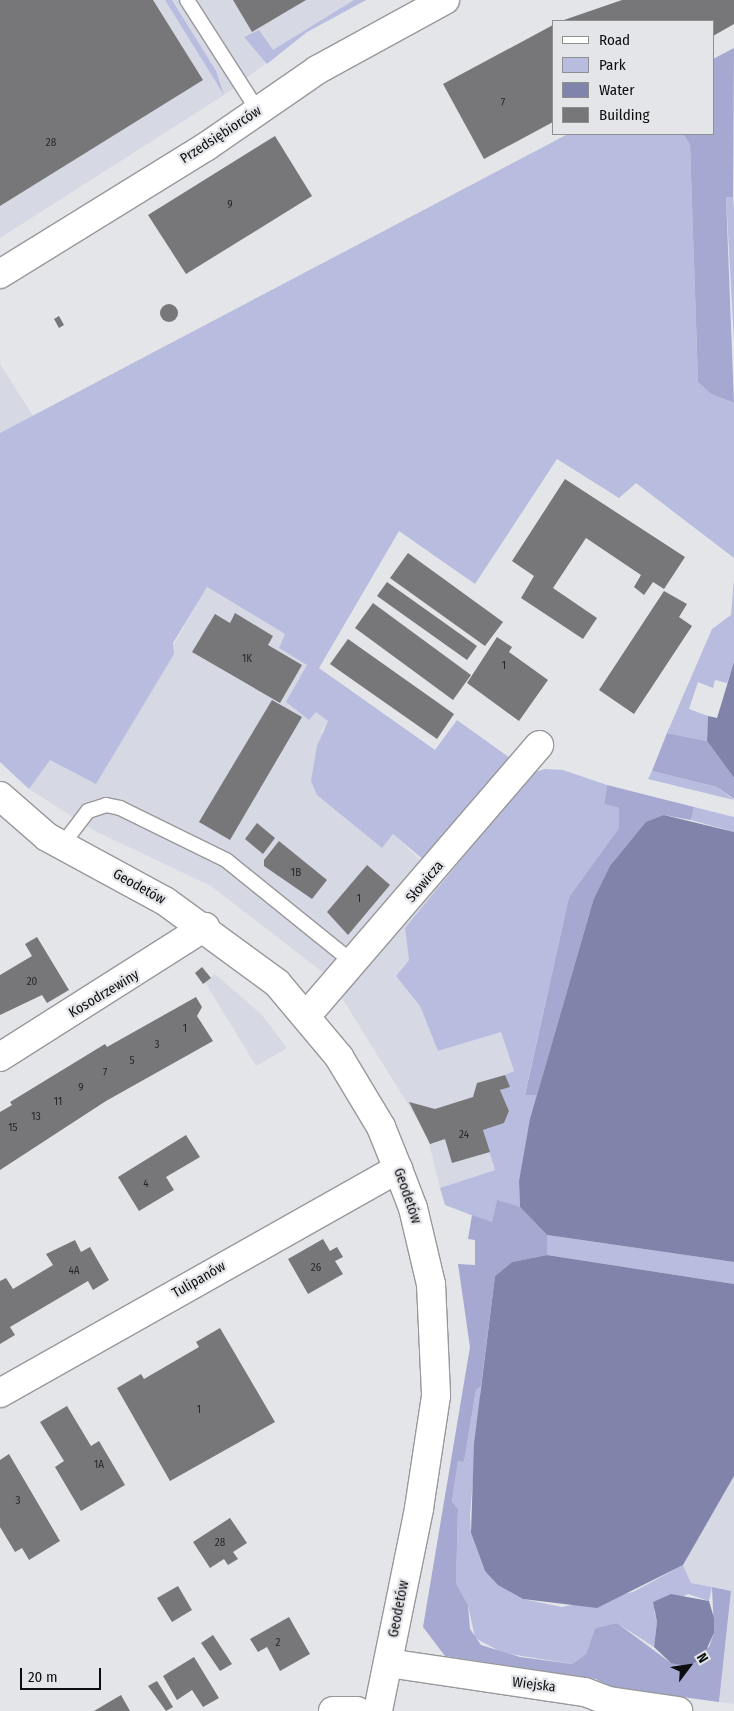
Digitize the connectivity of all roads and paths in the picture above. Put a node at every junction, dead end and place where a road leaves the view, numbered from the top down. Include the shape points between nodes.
1 (187, 0) edge
2 (445, 0) edge
3 (258, 111) junction
4 (0, 274) edge
5 (539, 745) dead end
6 (0, 796) edge
7 (0, 819) edge
8 (54, 841) junction
9 (205, 927) junction
10 (355, 964) junction
11 (307, 1014) junction
12 (0, 1057) edge
13 (398, 1169) junction
14 (0, 1393) edge
15 (388, 1663) junction
16 (333, 1711) edge
17 (357, 1711) edge
18 (378, 1711) edge
19 (678, 1711) edge

1 - 3 lane
2 - 3 street, Przedsiębiorców via 317,70
3 - 4 street, Przedsiębiorców
5 - 10 street, Słowicza
6 - 8 street, Geodetów
7 - 8 street, Geodetów via 14,828
8 - 9 street, Geodetów
8 - 10 lane via 88,811 106,805 120,808 226,860
9 - 11 street, Geodetów via 257,966
9 - 12 street, Kosodrzewiny
10 - 11 street, Słowicza
11 - 13 street, Geodetów via 344,1064 381,1127
13 - 14 street, Tulipanów
13 - 15 street, Geodetów via 413,1208 431,1284 436,1396
15 - 18 street, Geodetów
15 - 19 street, Wiejska via 585,1692 609,1701
16 - 17 street

